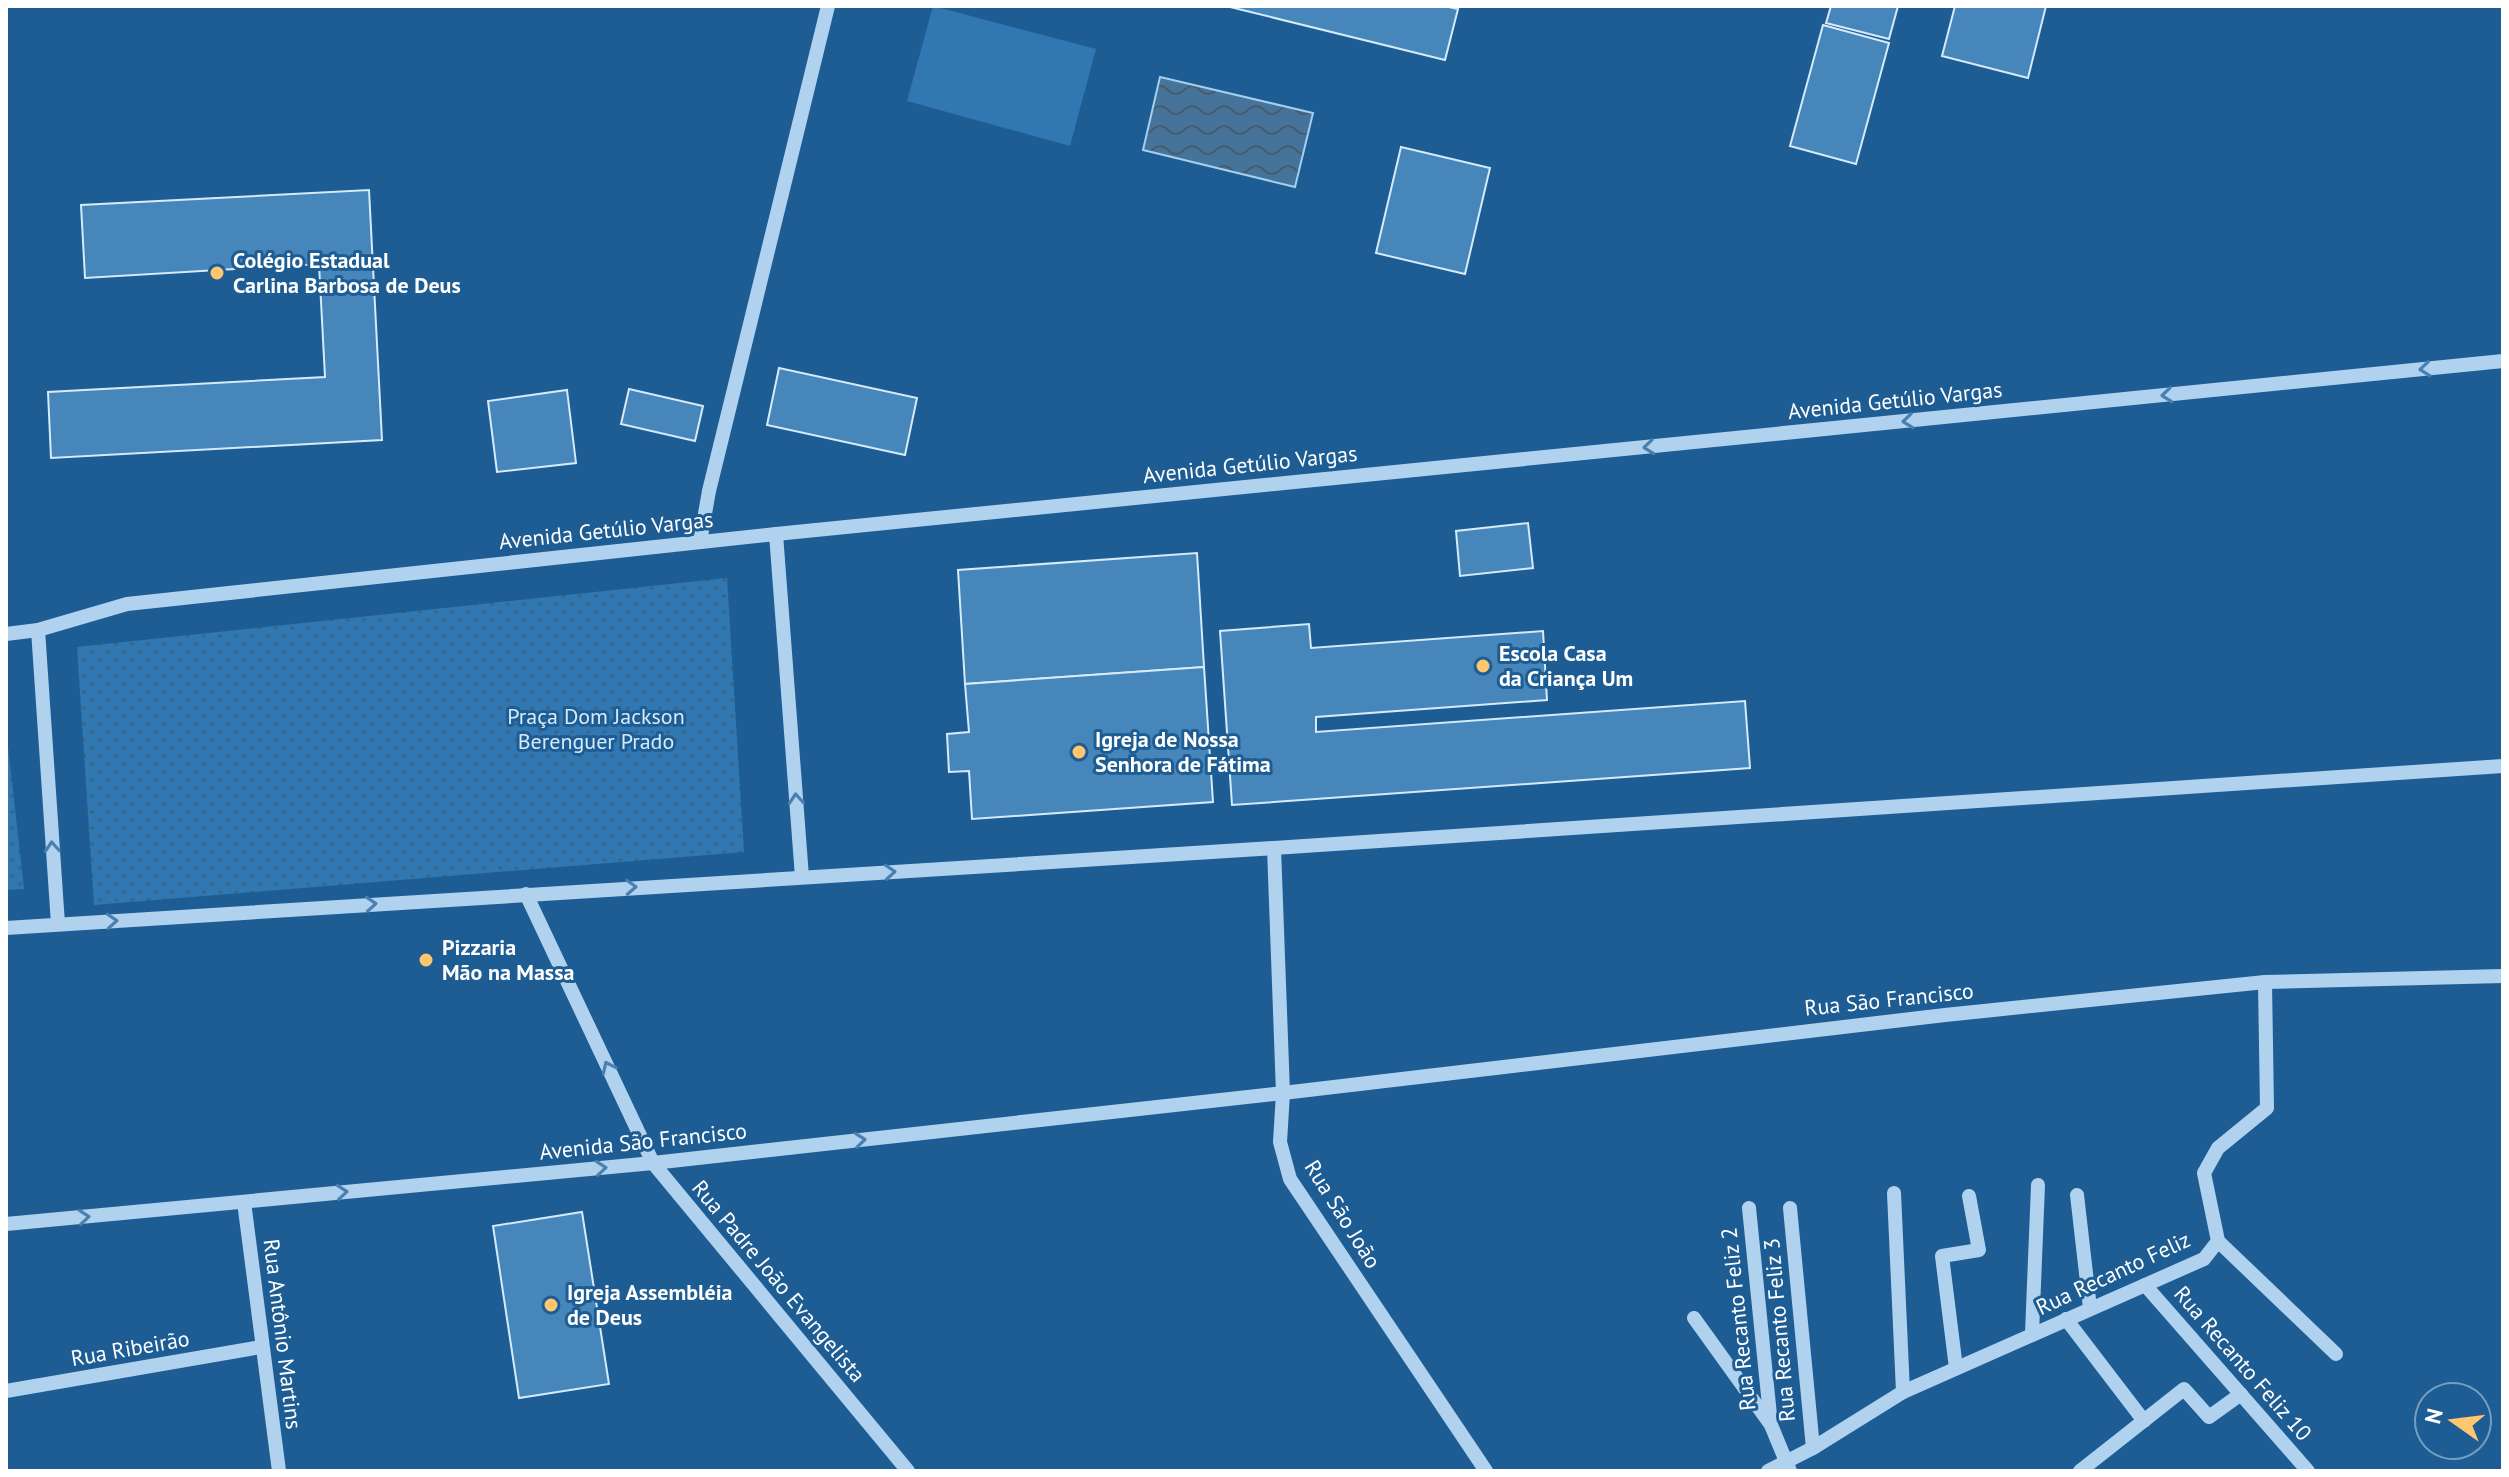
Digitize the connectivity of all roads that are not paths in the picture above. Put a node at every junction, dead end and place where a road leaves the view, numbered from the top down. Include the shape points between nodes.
1 (828, 6) edge
2 (2503, 361) edge
3 (776, 534) junction
4 (700, 542) junction
5 (38, 630) junction
6 (6, 634) edge
7 (2503, 766) edge
8 (1274, 848) junction
9 (802, 877) junction
10 (526, 894) junction
11 (58, 924) junction
12 (6, 928) edge
13 (2503, 976) edge
14 (2265, 982) junction
15 (1283, 1093) junction
16 (653, 1163) junction
17 (2038, 1185) dead end
18 (1894, 1193) dead end
19 (2077, 1195) dead end
20 (1969, 1196) dead end
21 (244, 1202) junction
22 (1749, 1208) dead end
23 (1790, 1208) dead end
24 (6, 1224) edge
25 (2218, 1241) junction
26 (2145, 1285) junction
27 (2090, 1308) junction
28 (1694, 1318) dead end
29 (2066, 1319) junction
30 (2032, 1334) junction
31 (261, 1347) junction
32 (2336, 1354) dead end
33 (1956, 1368) junction
34 (6, 1391) edge
35 (1903, 1392) junction
36 (2241, 1394) junction
37 (2144, 1421) junction
38 (1771, 1425) junction
39 (1813, 1448) junction
40 (1787, 1466) edge
41 (279, 1471) edge
42 (908, 1471) edge
43 (1486, 1471) edge
44 (1768, 1471) edge
45 (2080, 1471) edge
46 (2308, 1471) edge

1 - 4 street
2 -> 3 street, Avenida Getúlio Vargas
3 - 4 street, Avenida Getúlio Vargas
9 -> 3 street
4 - 5 street, Avenida Getúlio Vargas via 127,604
5 - 6 street, Avenida Getúlio Vargas
11 -> 5 street
7 - 8 street
9 -> 8 street
8 - 15 street, Rua São João
10 -> 9 street
11 -> 10 street
16 -> 10 street, Rua Padre João Evangelista
11 - 12 street
13 - 14 street, Rua São Francisco
14 - 15 street, Rua São Francisco
14 - 25 street, Rua Recanto Feliz via 2267,1108 2218,1148 2204,1173
16 -> 15 street, Avenida São Francisco
15 - 43 street, Rua São João via 1280,1142 1290,1179
21 -> 16 street, Avenida São Francisco
16 - 42 street, Rua Padre João Evangelista
17 - 30 street
18 - 35 street
19 - 27 street
20 - 33 street via 1979,1250 1942,1256
24 -> 21 street, Avenida São Francisco
21 - 31 street, Rua Antônio Martins
22 - 38 street, Rua Recanto Feliz 2
23 - 39 street, Rua Recanto Feliz 3
25 - 26 street, Rua Recanto Feliz via 2204,1259
25 - 32 street
26 - 27 street, Rua Recanto Feliz
26 - 36 street, Rua Recanto Feliz 10
27 - 29 street, Rua Recanto Feliz
28 - 38 street
29 - 30 street, Rua Recanto Feliz
29 - 37 street
30 - 33 street, Rua Recanto Feliz
31 - 34 street, Rua Ribeirão
31 - 41 street, Rua Antônio Martins
33 - 35 street, Rua Recanto Feliz
35 - 39 street, Rua Recanto Feliz
36 - 37 street via 2209,1417 2184,1389
36 - 46 street, Rua Recanto Feliz 10
37 - 45 street
38 - 40 street
39 - 40 street, Rua Recanto Feliz
40 - 44 street, Rua Recanto Feliz

